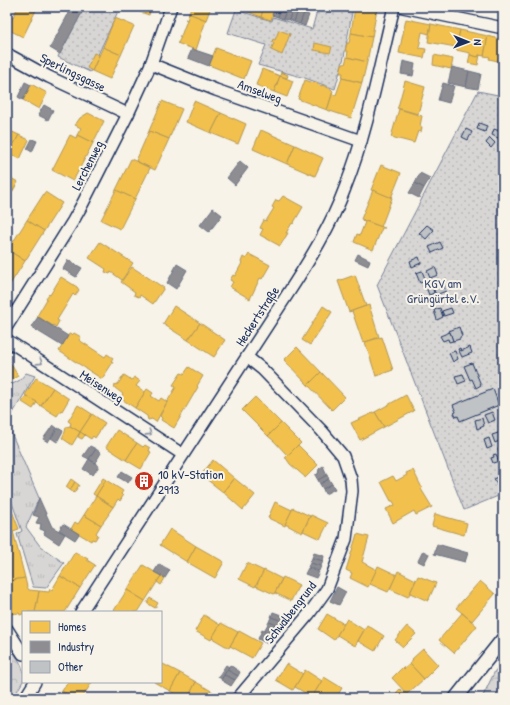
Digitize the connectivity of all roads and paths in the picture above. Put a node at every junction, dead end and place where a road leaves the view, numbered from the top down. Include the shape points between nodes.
1 (171, 7) edge
2 (394, 7) edge
3 (403, 7) edge
4 (503, 28) edge
5 (7, 54) edge
6 (151, 64) junction
7 (128, 114) junction
8 (361, 141) junction
9 (7, 326) edge
10 (7, 340) edge
11 (247, 357) junction
12 (182, 454) junction
13 (82, 611) edge
14 (7, 630) edge
15 (503, 639) edge
16 (22, 652) edge
17 (34, 683) edge
18 (25, 698) edge
19 (238, 698) edge
20 (456, 698) edge

1 - 6 street, Lerchenweg
2 - 8 street, Heckertstraße
3 - 4 street
5 - 7 street, Sperlingsgasse
6 - 7 street, Lerchenweg
6 - 8 street, Amselweg
7 - 9 street, Lerchenweg via 73,221
8 - 11 street, Heckertstraße via 345,189 328,227
10 -> 12 street, Meisenweg
11 - 12 street, Heckertstraße
11 - 19 street, Schwalbengrund via 322,431 342,456 351,479 352,491 346,539 326,589 309,614
12 - 13 street, Heckertstraße
14 - 16 street
15 - 20 street
17 - 18 street

